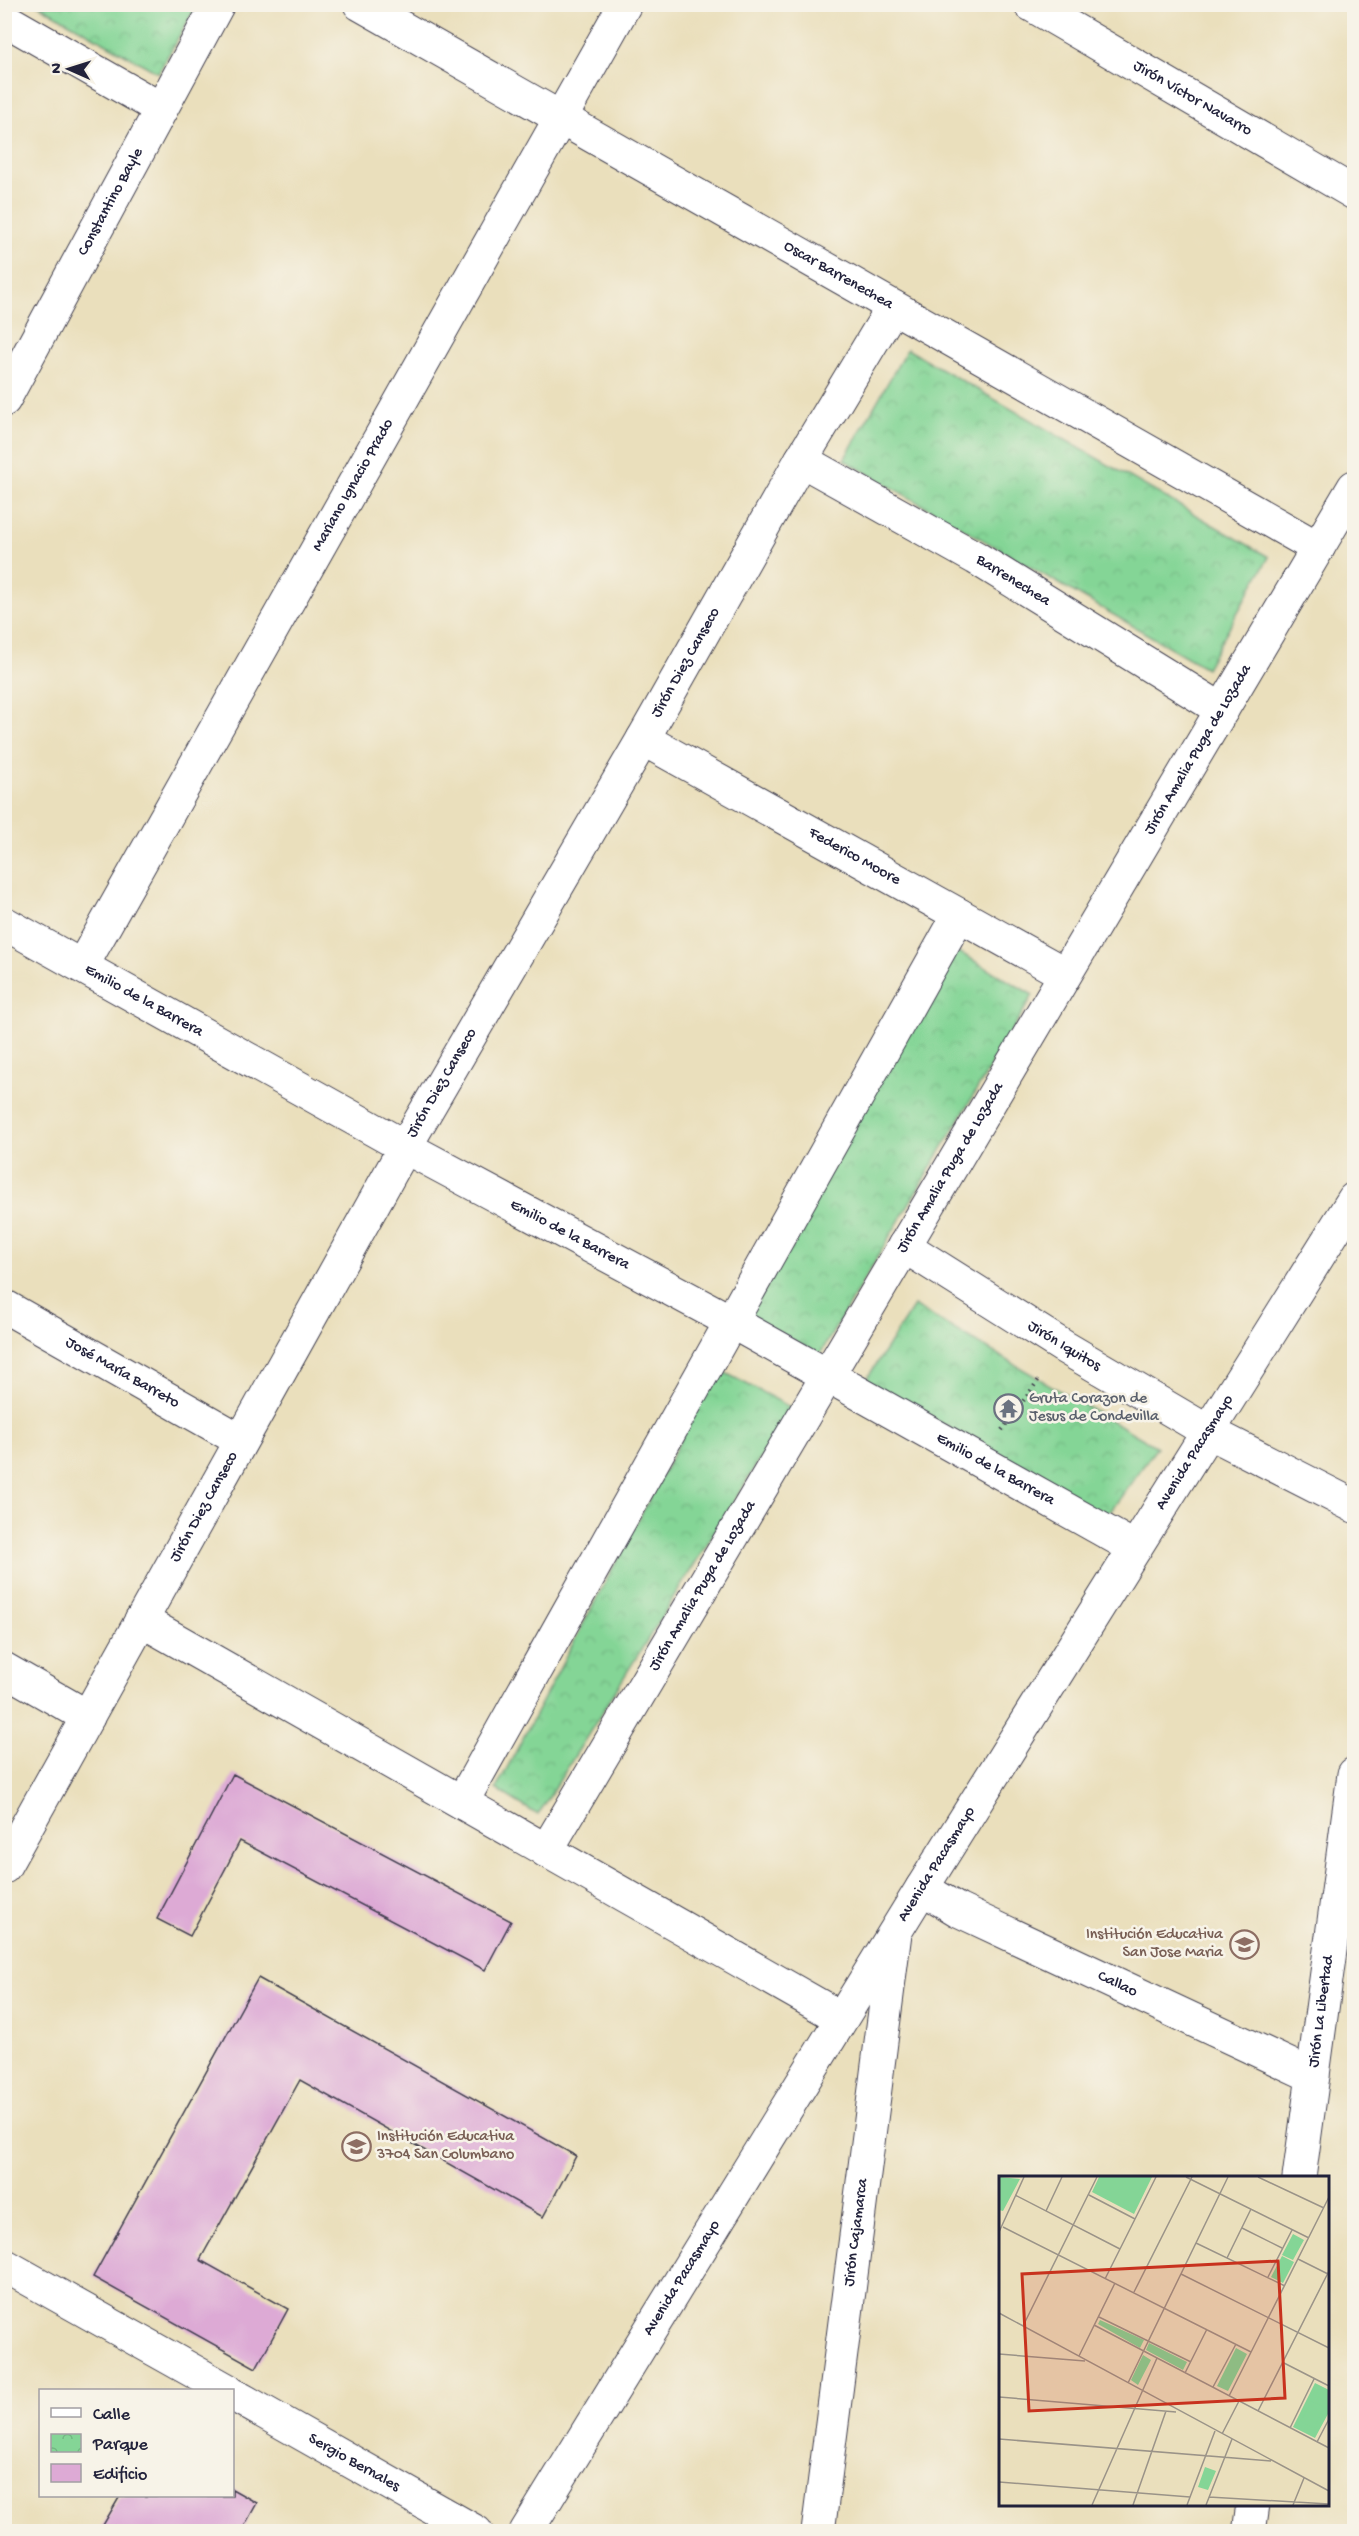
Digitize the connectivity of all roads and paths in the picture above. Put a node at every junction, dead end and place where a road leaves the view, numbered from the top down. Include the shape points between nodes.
1 (218, 4) edge
2 (360, 4) edge
3 (625, 4) edge
4 (1030, 4) edge
5 (4, 19) edge
6 (162, 109) junction
7 (560, 119) junction
8 (1354, 193) edge
9 (893, 307) junction
10 (4, 400) edge
11 (801, 460) junction
12 (1354, 487) edge
13 (1318, 548) junction
14 (1222, 710) junction
15 (643, 739) junction
16 (959, 915) junction
17 (4, 923) edge
18 (82, 966) junction
19 (1065, 974) junction
20 (405, 1147) junction
21 (1354, 1199) edge
22 (904, 1246) junction
23 (4, 1306) edge
24 (732, 1322) junction
25 (1064, 1347) junction
26 (828, 1375) junction
27 (1207, 1431) junction
28 (240, 1440) junction
29 (980, 1459) junction
30 (1354, 1506) edge
31 (1135, 1548) junction
32 (141, 1620) junction
33 (4, 1669) edge
34 (88, 1717) junction
35 (1354, 1774) edge
36 (462, 1802) junction
37 (546, 1851) junction
38 (4, 1867) edge
39 (922, 1888) junction
40 (895, 1933) junction
41 (841, 2018) junction
42 (1313, 2076) junction
43 (1299, 2176) edge
44 (4, 2265) edge
45 (222, 2389) edge
46 (234, 2395) edge
47 (1253, 2506) edge
48 (476, 2532) edge
49 (526, 2532) edge
50 (818, 2532) edge
51 (1249, 2532) edge

1 - 6 street, Constantino Bayle
2 - 7 street, Oscar Barrenechea
3 - 7 street, Mariano Ignacio Prado
4 - 8 street, Jirón Víctor Navarro
5 - 6 street
6 - 10 street, Constantino Bayle
7 - 9 street, Oscar Barrenechea
7 - 18 street, Mariano Ignacio Prado
9 - 11 street, Jirón Diez Canseco
9 - 13 street, Oscar Barrenechea
11 - 14 street, Barrenechea via 976,558
11 - 15 street, Jirón Diez Canseco
12 - 13 street, Jirón Amalia Puga de Lozada
13 - 14 street, Jirón Amalia Puga de Lozada
14 - 19 street, Jirón Amalia Puga de Lozada
15 - 16 street, Federico Moore
15 - 20 street, Jirón Diez Canseco
16 - 19 street, Federico Moore
16 - 24 street
17 - 18 street, Emilio de la Barrera
18 - 20 street, Emilio de la Barrera
19 - 22 street, Jirón Amalia Puga de Lozada
20 - 24 street, Emilio de la Barrera
20 - 28 street, Jirón Diez Canseco
21 - 27 street, Avenida Pacasmayo
22 - 25 street, Jirón Iquitos
22 - 26 street, Jirón Amalia Puga de Lozada
23 - 28 street, José María Barreto
24 - 26 street, Emilio de la Barrera
24 - 36 street
25 - 27 street, Jirón Iquitos
25 - 29 path
26 - 29 street, Emilio de la Barrera
26 - 37 street, Jirón Amalia Puga de Lozada
27 - 30 street, Jirón Iquitos
27 - 31 street, Avenida Pacasmayo
28 - 32 street, Jirón Diez Canseco
29 - 31 street, Emilio de la Barrera
31 - 39 street, Avenida Pacasmayo
32 - 34 street, Jirón Diez Canseco
32 - 36 street
33 - 34 street
34 - 38 street, Jirón Diez Canseco
35 - 42 street, Jirón La Libertad
36 - 37 street
37 - 41 street
39 - 40 street, Avenida Pacasmayo
39 - 42 street, Callao via 958,1910
40 - 41 street, Avenida Pacasmayo
40 - 50 street, Jirón Cajamarca
41 - 49 street, Avenida Pacasmayo
42 - 43 street, Jirón La Libertad
44 - 45 street
46 - 48 street, Sergio Bernales
47 - 51 street

